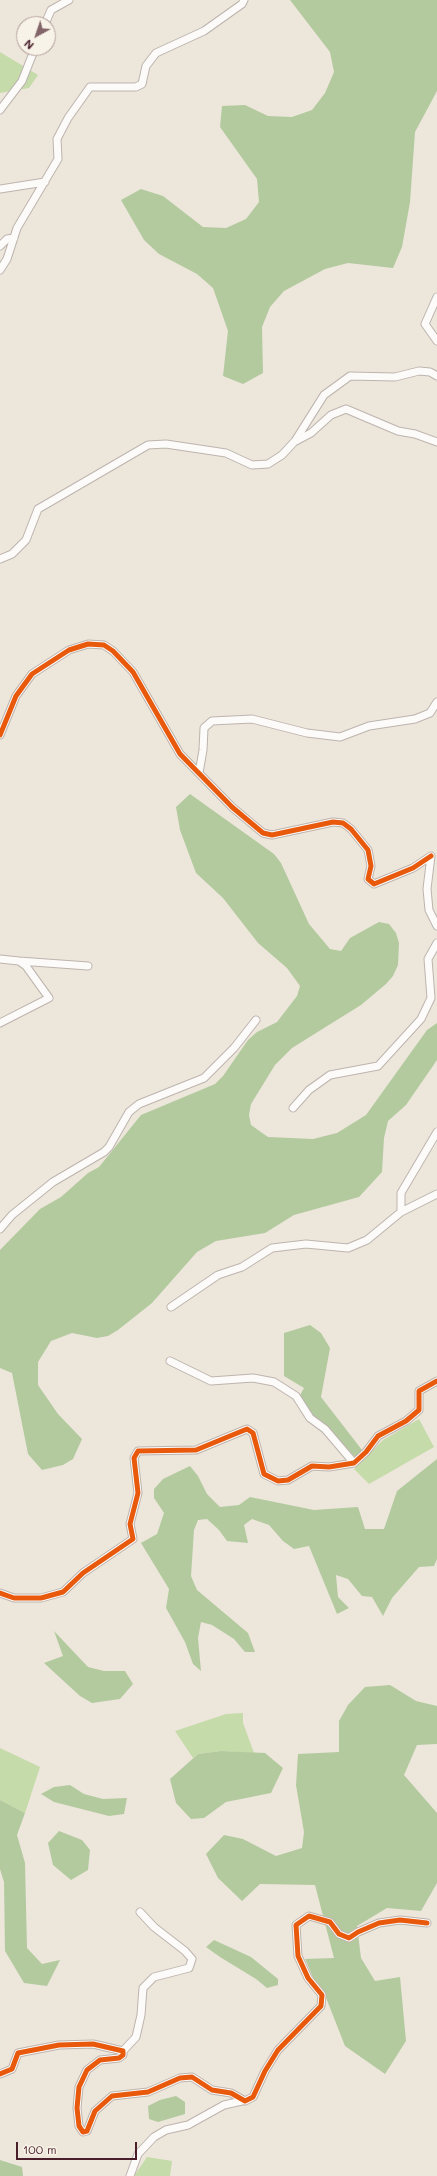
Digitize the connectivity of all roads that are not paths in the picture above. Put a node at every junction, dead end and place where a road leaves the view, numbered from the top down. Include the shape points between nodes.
1 (69, 0) edge
2 (244, 0) edge
3 (48, 16) edge
4 (32, 56) edge
5 (0, 110) edge
6 (45, 182) junction
7 (0, 189) edge
8 (14, 238) junction
9 (0, 246) edge
10 (0, 270) edge
11 (437, 297) edge
12 (437, 341) edge
13 (437, 376) edge
14 (296, 441) junction
15 (437, 442) edge
16 (0, 559) edge
17 (437, 702) edge
18 (0, 734) edge
19 (199, 773) junction
20 (437, 926) edge
21 (437, 943) edge
22 (0, 960) edge
23 (19, 961) junction
24 (88, 966) dead end
25 (256, 1020) dead end
26 (0, 1023) edge
27 (293, 1108) dead end
28 (437, 1132) edge
29 (437, 1194) edge
30 (401, 1212) junction
31 (0, 1229) edge
32 (171, 1307) dead end
33 (170, 1361) dead end
34 (437, 1381) edge
35 (354, 1463) junction
36 (0, 1593) edge
37 (140, 1912) dead end
38 (427, 1923) dead end
39 (123, 2051) junction
40 (0, 2074) edge
41 (242, 2101) junction
42 (130, 2176) edge

1 - 3 street via 51,10
2 - 6 street via 204,31 156,53 146,66 142,84 136,87 90,87 57,139 58,159
4 - 5 street via 22,81
6 - 7 street
6 - 8 street via 17,228
8 - 9 street
8 - 10 street via 7,259
11 - 12 street via 425,324
13 - 14 street via 419,371 395,377 350,376 324,395
14 - 15 street via 311,433 332,414 346,409 398,432 415,434
14 - 16 street via 282,456 268,464 260,465 252,465 226,453 166,444 148,445 38,509 26,540 12,554
17 - 19 street via 430,713 415,719 369,726 340,736 307,733 252,719 212,721 204,728
18 - 19 street via 16,696 32,674 69,650 88,644 104,645 133,672 180,754
19 - 20 street via 232,807 263,833 272,835 333,822 343,823 368,850 371,866 368,880 374,884 413,868 431,856 427,889 429,910
21 - 27 street via 428,959 431,998 421,1019 378,1066 330,1075 309,1090
22 - 23 street
23 - 24 street
23 - 26 street via 26,966 49,998
25 - 31 street via 234,1048 204,1078 139,1104 128,1112 104,1152 53,1182 12,1214
28 - 30 street via 401,1193
29 - 30 street
30 - 32 street via 368,1240 348,1248 306,1244 272,1248 242,1267 218,1275
33 - 35 street via 211,1381 253,1378 274,1382 296,1396 310,1418 325,1429
34 - 35 street via 419,1391 419,1410 406,1421 378,1436
35 - 36 street via 329,1467 312,1466 288,1480 278,1481 264,1474 253,1433 246,1430 196,1450 138,1451 134,1458 138,1492 130,1524 134,1539 83,1573 63,1592 41,1598 14,1598
37 - 39 street via 192,1959 189,1968 154,1977 142,1988 141,2015 136,2038
38 - 41 street via 400,1920 379,1923 349,1938 339,1934 330,1922 309,1916 296,1925 298,1956 308,1978 322,1994 321,2006 278,2050 253,2096
39 - 40 street via 93,2044 59,2045 18,2053 12,2069
39 - 41 street via 119,2058 100,2060 87,2070 79,2087 77,2108 78,2126 82,2132 87,2131 95,2111 112,2096 148,2092 180,2078 192,2077 212,2090 231,2093
41 - 42 street via 224,2105 188,2125 166,2130 154,2137 138,2154

